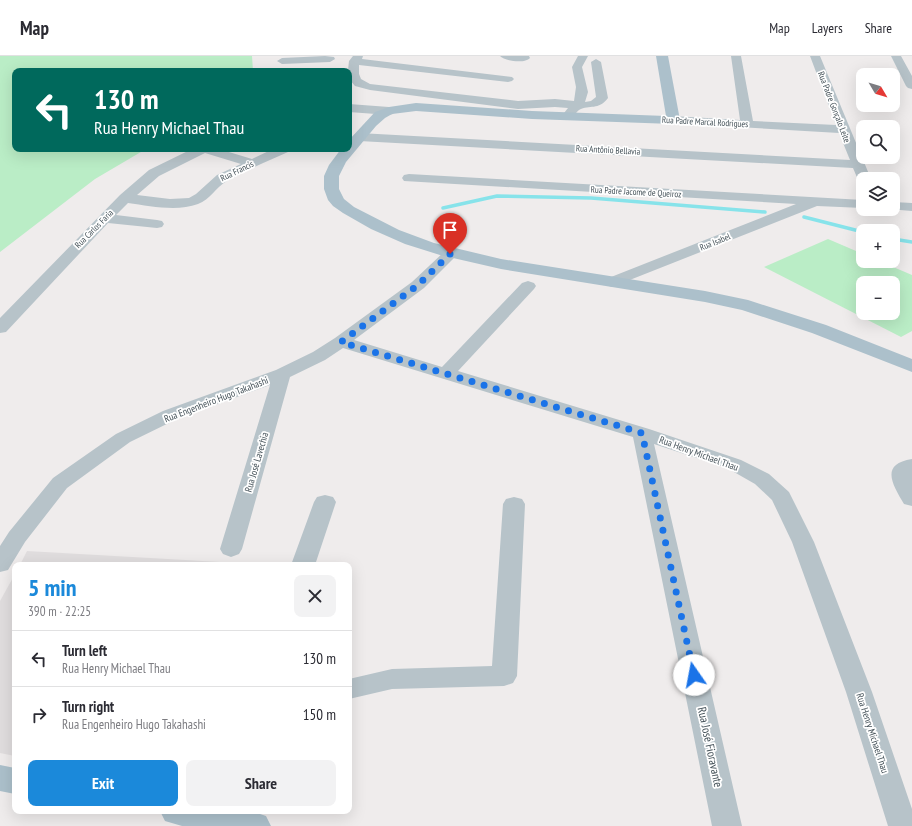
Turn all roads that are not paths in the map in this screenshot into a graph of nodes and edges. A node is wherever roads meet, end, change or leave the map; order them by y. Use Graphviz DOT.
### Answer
graph roads {
  1 [pos="504,56"];
  2 [pos="583,56"];
  3 [pos="662,56"];
  4 [pos="736,56"];
  5 [pos="814,56"];
  6 [pos="896,56"];
  7 [pos="330,58"];
  8 [pos="356,58"];
  9 [pos="525,58"];
  10 [pos="596,62"];
  11 [pos="282,63"];
  12 [pos="328,68"];
  13 [pos="908,72"];
  14 [pos="508,79"];
  15 [pos="912,86"];
  16 [pos="352,108"];
  17 [pos="370,109"];
  18 [pos="574,109"];
  19 [pos="389,111"];
  20 [pos="352,118"];
  21 [pos="673,120"];
  22 [pos="747,124"];
  23 [pos="843,129"];
  24 [pos="352,145"];
  25 [pos="196,152"];
  26 [pos="216,152"];
  27 [pos="276,152"];
  28 [pos="346,152"];
  29 [pos="856,162"];
  30 [pos="251,163"];
  31 [pos="856,164"];
  32 [pos="857,164"];
  33 [pos="861,172"];
  34 [pos="409,178"];
  35 [pos="125,198"];
  36 [pos="818,201"];
  37 [pos="856,204"];
  38 [pos="900,206"];
  39 [pos="912,207"];
  40 [pos="105,218"];
  41 [pos="157,224"];
  42 [pos="450,254"];
  43 [pos="612,282"];
  44 [pos="528,286"];
  45 [pos="0,328"];
  46 [pos="341,342"];
  47 [pos="912,366"];
  48 [pos="282,374"];
  49 [pos="445,374"];
  50 [pos="642,433"];
  51 [pos="912,466"];
  52 [pos="912,499"];
  53 [pos="325,502"];
  54 [pos="514,504"];
  55 [pos="231,549"];
  56 [pos="304,562"];
  57 [pos="0,564"];
  58 [pos="352,688"];
  59 [pos="0,778"];
  60 [pos="12,780"];
  61 [pos="200,814"];
  62 [pos="240,819"];
  63 [pos="727,826"];
  64 [pos="904,826"];
  1 -- 9 [label="street"];
  2 -- 18 [label="street"];
  3 -- 21 [label="main road"];
  4 -- 22 [label="street"];
  5 -- 23 [label="street, Rua Padre Gonçalo Leite"];
  6 -- 13 [label="street"];
  7 -- 11 [label="street"];
  7 -- 12 [label="street"];
  8 -- 14 [label="street"];
  8 -- 18 [label="street"];
  10 -- 18 [label="street"];
  13 -- 15 [label="street"];
  16 -- 17 [label="street"];
  17 -- 19 [label="street"];
  17 -- 20 [label="street"];
  18 -- 19 [label="main road, Rua Padre Marcal Rodrigues"];
  18 -- 21 [label="main road, Rua Padre Marcal Rodrigues"];
  19 -- 24 [label="main road"];
  21 -- 22 [label="street, Rua Padre Marcal Rodrigues"];
  22 -- 23 [label="street, Rua Padre Marcal Rodrigues"];
  23 -- 29 [label="street, Rua Padre Gonçalo Leite"];
  24 -- 31 [label="street, Rua Antônio Bellavia"];
  25 -- 35 [label="street, Rua Carlos Faria"];
  26 -- 30 [label="street"];
  27 -- 30 [label="street, Rua Francis"];
  28 -- 42 [label="main road"];
  30 -- 35 [label="street, Rua Francis"];
  32 -- 33 [label="street, Rua Padre Gonçalo Leite"];
  34 -- 36 [label="street, Rua Padre Jacome de Queiroz"];
  35 -- 40 [label="street, Rua Carlos Faria"];
  36 -- 37 [label="street, Rua Padre Jacome de Queiroz"];
  36 -- 43 [label="street, Rua Isabel"];
  38 -- 39 [label="street"];
  40 -- 41 [label="street"];
  40 -- 45 [label="street, Rua Carlos Faria"];
  42 -- 43 [label="main road"];
  42 -- 46 [label="street, Rua Engenheiro Hugo Takahashi"];
  43 -- 47 [label="main road"];
  44 -- 49 [label="street"];
  46 -- 48 [label="street, Rua Engenheiro Hugo Takahashi"];
  46 -- 49 [label="street, Rua Henry Michael Thau"];
  48 -- 55 [label="street, Rua José Lavechia"];
  48 -- 57 [label="street, Rua Engenheiro Hugo Takahashi"];
  49 -- 50 [label="street, Rua Henry Michael Thau"];
  50 -- 63 [label="street, Rua José Fioravante"];
  50 -- 64 [label="street, Rua Henry Michael Thau"];
  51 -- 52 [label="street"];
  53 -- 56 [label="street"];
  54 -- 58 [label="street"];
  59 -- 60 [label="main road"];
  61 -- 62 [label="main road"];
}
